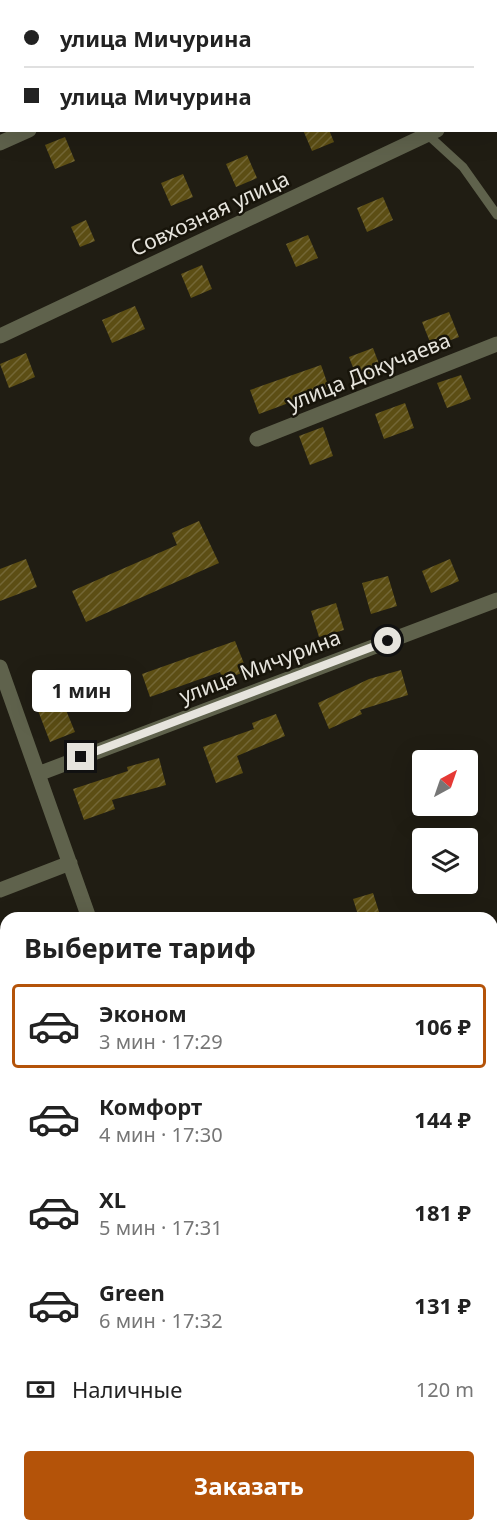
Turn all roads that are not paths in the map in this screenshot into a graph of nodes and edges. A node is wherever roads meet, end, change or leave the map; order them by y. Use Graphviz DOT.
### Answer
graph roads {
  1 [pos="25,132"];
  2 [pos="433,133"];
  3 [pos="0,143"];
  4 [pos="497,215"];
  5 [pos="0,336"];
  6 [pos="497,344"];
  7 [pos="257,439"];
  8 [pos="497,600"];
  9 [pos="0,668"];
  10 [pos="38,774"];
  11 [pos="70,863"];
  12 [pos="0,890"];
  13 [pos="87,912"];
  1 -- 3 [label="street"];
  2 -- 4 [label="lane"];
  2 -- 5 [label="street, Совхозная улица"];
  6 -- 7 [label="street, улица Докучаева"];
  8 -- 10 [label="street, улица Мичурина"];
  9 -- 10 [label="street"];
  10 -- 11 [label="street"];
  11 -- 12 [label="street"];
  11 -- 13 [label="street"];
}
